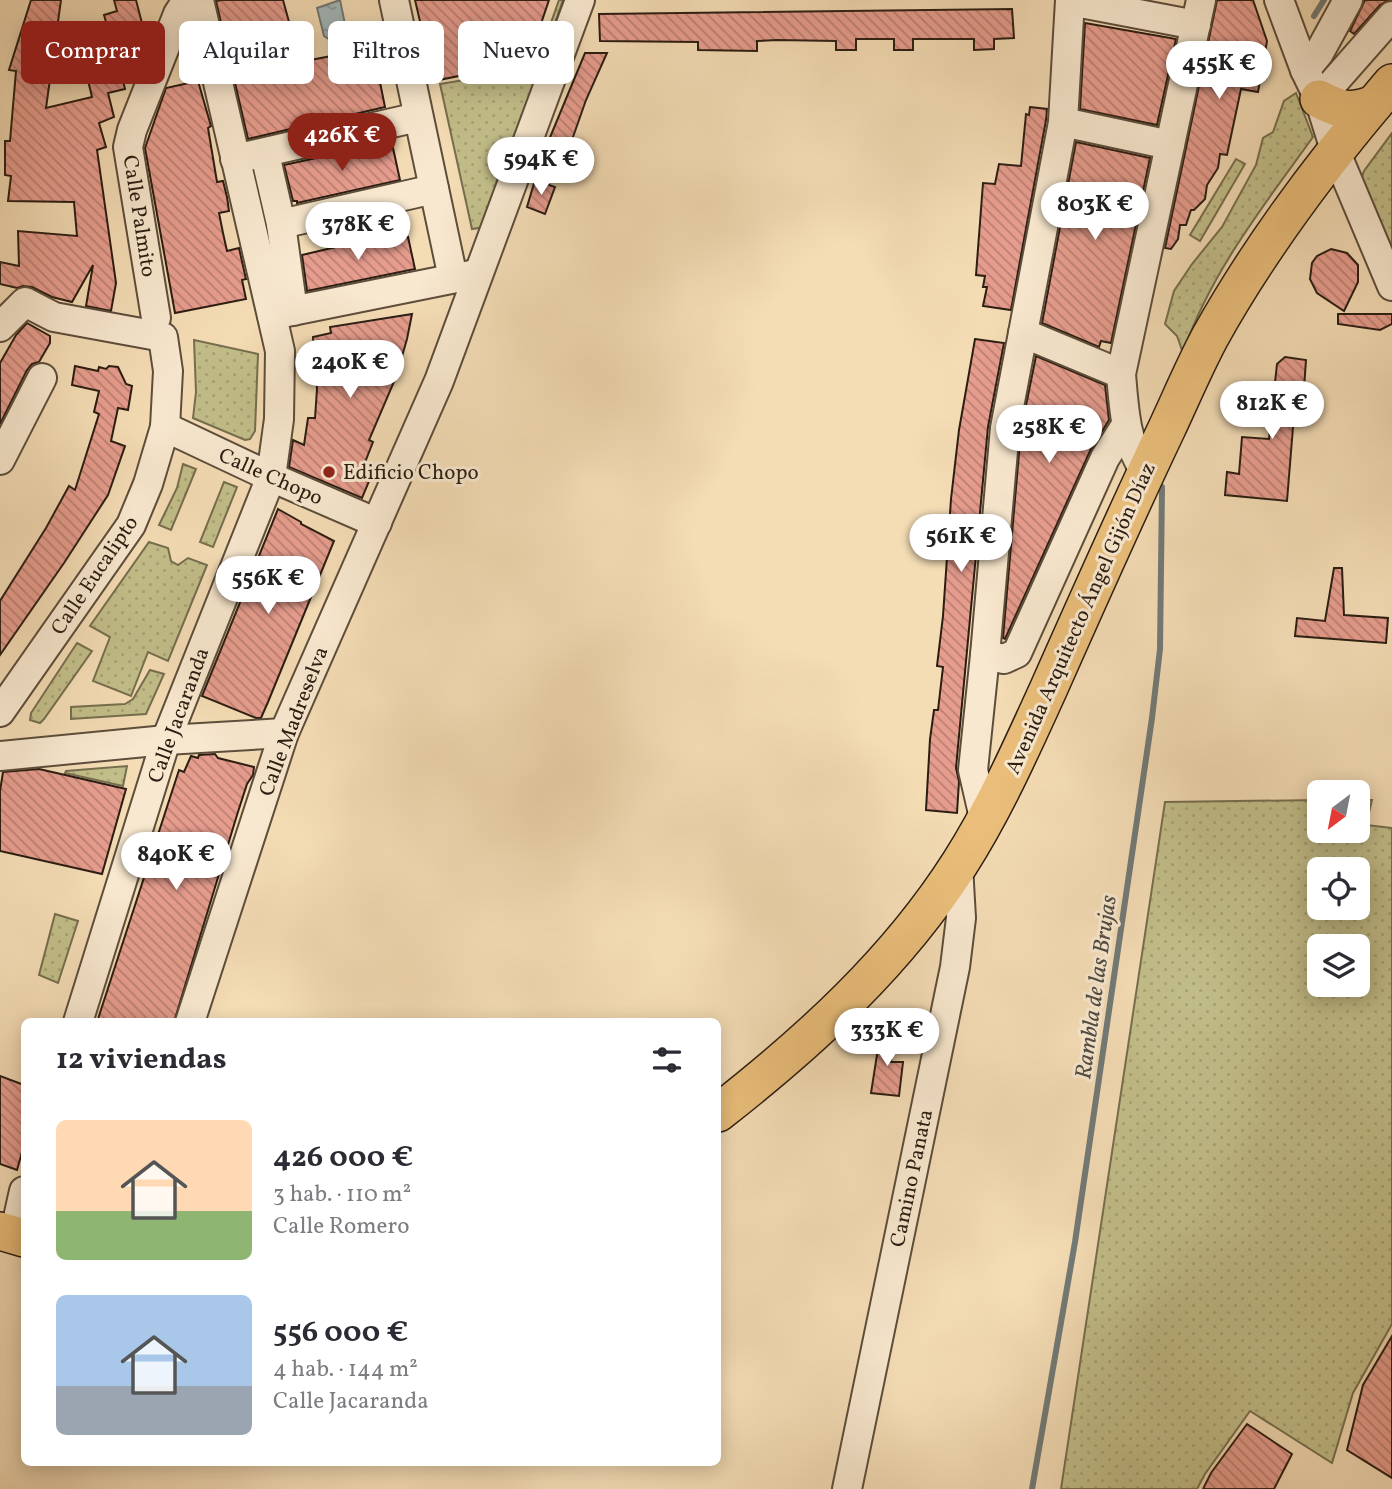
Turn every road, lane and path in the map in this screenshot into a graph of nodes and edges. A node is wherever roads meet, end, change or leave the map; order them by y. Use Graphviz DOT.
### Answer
graph roads {
  1 [pos="187,0"];
  2 [pos="200,0"];
  3 [pos="394,0"];
  4 [pos="580,0"];
  5 [pos="590,0"];
  6 [pos="1348,0"];
  7 [pos="1070,1"];
  8 [pos="1288,6"];
  9 [pos="1198,12"];
  10 [pos="1392,16"];
  11 [pos="1312,85"];
  12 [pos="1383,94"];
  13 [pos="418,117"];
  14 [pos="1063,122"];
  15 [pos="1170,145"];
  16 [pos="1336,153"];
  17 [pos="265,154"];
  18 [pos="235,159"];
  19 [pos="434,189"];
  20 [pos="281,224"];
  21 [pos="481,273"];
  22 [pos="453,278"];
  23 [pos="1392,286"];
  24 [pos="282,313"];
  25 [pos="156,318"];
  26 [pos="0,327"];
  27 [pos="1023,332"];
  28 [pos="1121,374"];
  29 [pos="42,378"];
  30 [pos="1126,425"];
  31 [pos="165,427"];
  32 [pos="0,460"];
  33 [pos="1146,473"];
  34 [pos="271,477"];
  35 [pos="377,523"];
  36 [pos="1017,653"];
  37 [pos="985,655"];
  38 [pos="982,683"];
  39 [pos="0,712"];
  40 [pos="284,733"];
  41 [pos="166,740"];
  42 [pos="975,746"];
  43 [pos="0,756"];
  44 [pos="1014,766"];
  45 [pos="985,822"];
  46 [pos="958,866"];
  47 [pos="79,1018"];
  48 [pos="191,1018"];
  49 [pos="721,1111"];
  50 [pos="847,1489"];
  1 -- 25 [label="street, Calle Palmito"];
  2 -- 18 [label="street, Calle Jacaranda"];
  3 -- 13 [label="street"];
  4 -- 5 [label="street"];
  4 -- 21 [label="street, Calle Madreselva"];
  6 -- 11 [label="street"];
  7 -- 9 [label="street"];
  7 -- 14 [label="street"];
  8 -- 11 [label="street"];
  9 -- 15 [label="street"];
  10 -- 11 [label="street"];
  11 -- 12 [label="main road"];
  11 -- 16 [label="street"];
  12 -- 16 [label="main road, Avenida Arquitecto Ángel Gijón Díaz"];
  13 -- 17 [label="street"];
  13 -- 19 [label="street"];
  14 -- 15 [label="street"];
  14 -- 27 [label="street"];
  15 -- 28 [label="street"];
  16 -- 23 [label="street"];
  16 -- 33 [label="main road, Avenida Arquitecto Ángel Gijón Díaz"];
  17 -- 18 [label="street"];
  17 -- 20 [label="street, Calle Jacaranda"];
  18 -- 24 [label="street, Calle Jacaranda"];
  19 -- 20 [label="street"];
  19 -- 22 [label="street"];
  20 -- 24 [label="street, Calle Jacaranda"];
  21 -- 22 [label="street"];
  21 -- 35 [label="street, Calle Madreselva"];
  22 -- 24 [label="street"];
  24 -- 34 [label="street, Calle Jacaranda"];
  26 -- 31 [label="street, Calle Eucalipto"];
  27 -- 28 [label="street"];
  27 -- 37 [label="street"];
  28 -- 30 [label="street"];
  29 -- 32 [label="street"];
  30 -- 33 [label="street"];
  30 -- 36 [label="street"];
  31 -- 34 [label="street, Calle Chopo"];
  31 -- 39 [label="street, Calle Eucalipto"];
  33 -- 44 [label="main road, Avenida Arquitecto Ángel Gijón Díaz"];
  34 -- 35 [label="street, Calle Chopo"];
  34 -- 41 [label="street, Calle Jacaranda"];
  35 -- 40 [label="street, Calle Madreselva"];
  36 -- 37 [label="street"];
  36 -- 38 [label="street"];
  37 -- 38 [label="street"];
  38 -- 42 [label="street"];
  40 -- 41 [label="street"];
  40 -- 48 [label="street, Calle Madreselva"];
  41 -- 43 [label="street"];
  41 -- 47 [label="street, Calle Jacaranda"];
  42 -- 44 [label="street"];
  42 -- 45 [label="street"];
  44 -- 45 [label="main road, Avenida Arquitecto Ángel Gijón Díaz"];
  45 -- 46 [label="main road, Avenida Arquitecto Ángel Gijón Díaz"];
  46 -- 49 [label="main road, Avenida Arquitecto Ángel Gijón Díaz"];
  46 -- 50 [label="street, Camino Panata"];
}
